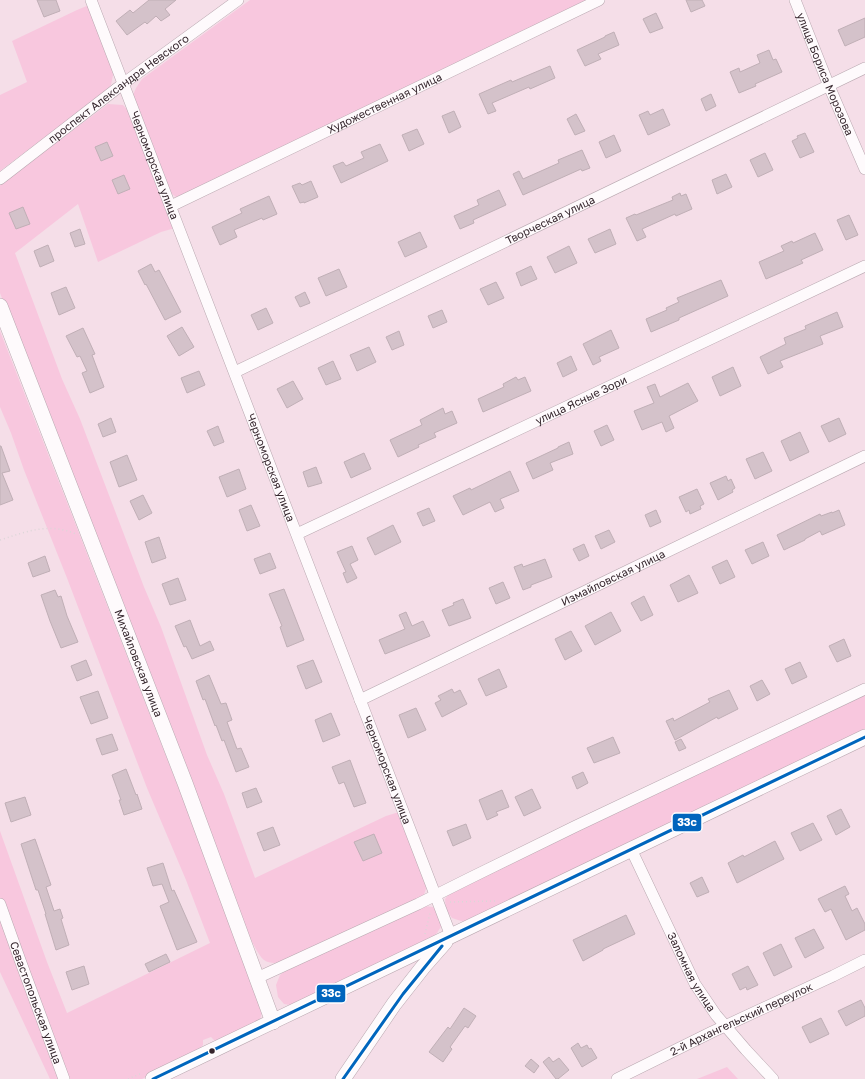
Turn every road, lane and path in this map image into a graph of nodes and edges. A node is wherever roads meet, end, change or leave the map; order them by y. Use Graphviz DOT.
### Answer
graph roads {
  1 [pos="91,0"];
  2 [pos="238,0"];
  3 [pos="599,0"];
  4 [pos="795,0"];
  5 [pos="865,68"];
  6 [pos="124,83"];
  7 [pos="829,86"];
  8 [pos="865,169"];
  9 [pos="0,179"];
  10 [pos="171,206"];
  11 [pos="865,266"];
  12 [pos="0,306"];
  13 [pos="235,372"];
  14 [pos="865,456"];
  15 [pos="297,534"];
  16 [pos="0,540"];
  17 [pos="92,542"];
  18 [pos="865,689"];
  19 [pos="360,700"];
  20 [pos="865,737"];
  21 [pos="631,849"];
  22 [pos="436,896"];
  23 [pos="0,904"];
  24 [pos="451,936"];
  25 [pos="865,960"];
  26 [pos="257,978"];
  27 [pos="273,1022"];
  28 [pos="725,1025"];
  29 [pos="64,1079"];
  30 [pos="154,1079"];
  31 [pos="343,1079"];
  32 [pos="617,1079"];
  33 [pos="774,1079"];
  1 -- 6 [label="street, Черноморская улица"];
  2 -- 6 [label="street, проспект Александра Невского"];
  3 -- 10 [label="street, Художественная улица"];
  4 -- 7 [label="street, улица Бориса Морозова"];
  5 -- 7 [label="street, Творческая улица"];
  6 -- 9 [label="street, проспект Александра Невского"];
  6 -- 10 [label="street, Черноморская улица"];
  7 -- 8 [label="street, улица Бориса Морозова"];
  7 -- 13 [label="street, Творческая улица"];
  10 -- 13 [label="street, Черноморская улица"];
  11 -- 15 [label="street, улица Ясные Зори"];
  12 -- 17 [label="street, Михайловская улица"];
  13 -- 15 [label="street, Черноморская улица"];
  14 -- 19 [label="street, Измайловская улица"];
  15 -- 19 [label="street, Черноморская улица"];
  16 -- 17 [label="path"];
  17 -- 26 [label="street, Михайловская улица"];
  18 -- 22 [label="street"];
  19 -- 22 [label="street, Черноморская улица"];
  20 -- 21 [label="street"];
  21 -- 24 [label="street"];
  21 -- 28 [label="street, Заломная улица"];
  22 -- 24 [label="street, Черноморская улица"];
  22 -- 26 [label="street"];
  23 -- 29 [label="street, Севастопольская улица"];
  24 -- 27 [label="street"];
  24 -- 31 [label="street"];
  25 -- 28 [label="street, 2-й Архангельский переулок"];
  26 -- 27 [label="street, Михайловская улица"];
  27 -- 30 [label="street"];
  28 -- 32 [label="street, 2-й Архангельский переулок"];
  28 -- 33 [label="street, Заломная улица"];
}
